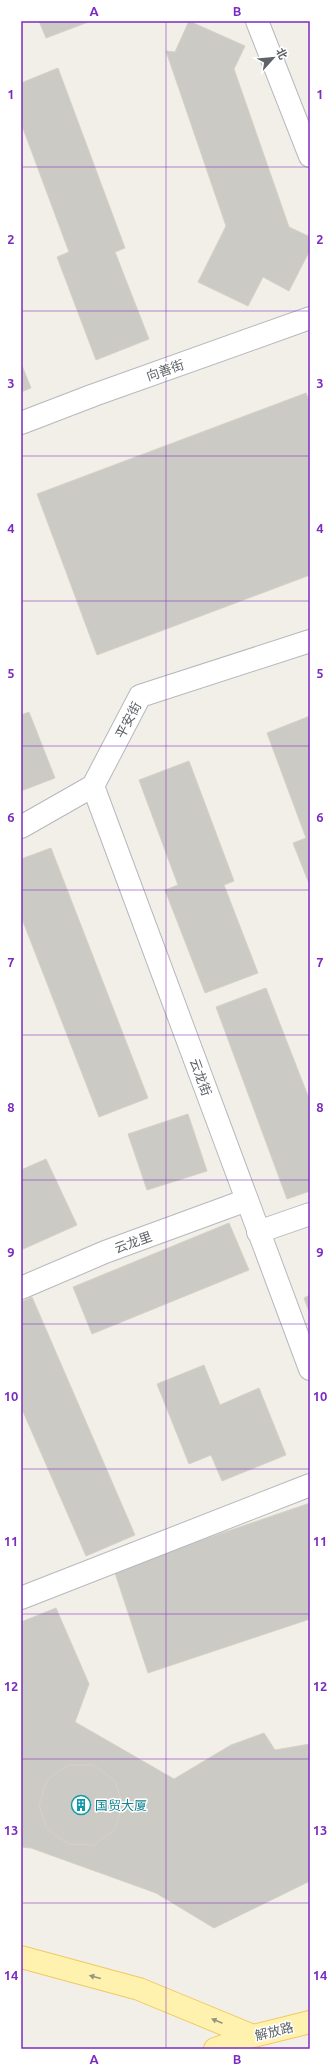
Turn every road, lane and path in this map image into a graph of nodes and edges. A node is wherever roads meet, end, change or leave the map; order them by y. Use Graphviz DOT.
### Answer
graph roads {
  1 [pos="257,21"];
  2 [pos="310,156"];
  3 [pos="310,318"];
  4 [pos="21,423"];
  5 [pos="310,641"];
  6 [pos="93,786"];
  7 [pos="21,827"];
  8 [pos="247,1200"];
  9 [pos="310,1214"];
  10 [pos="258,1232"];
  11 [pos="21,1288"];
  12 [pos="310,1369"];
  13 [pos="310,1484"];
  14 [pos="21,1598"];
  15 [pos="21,1957"];
  16 [pos="310,2022"];
  17 [pos="253,2036"];
  18 [pos="215,2049"];
  1 -- 2 [label="street"];
  3 -- 4 [label="street, 向善街"];
  5 -- 6 [label="street, 平安街"];
  6 -- 7 [label="street"];
  6 -- 8 [label="street, 云龙街"];
  8 -- 10 [label="street, 云龙街"];
  8 -- 11 [label="street, 云龙里"];
  9 -- 10 [label="street"];
  10 -- 12 [label="street, 云龙街"];
  13 -- 14 [label="street"];
  17 -- 15 [label="main road, one-way"];
  16 -- 17 [label="main road, 解放路"];
  17 -- 18 [label="main road, 解放路"];
}
